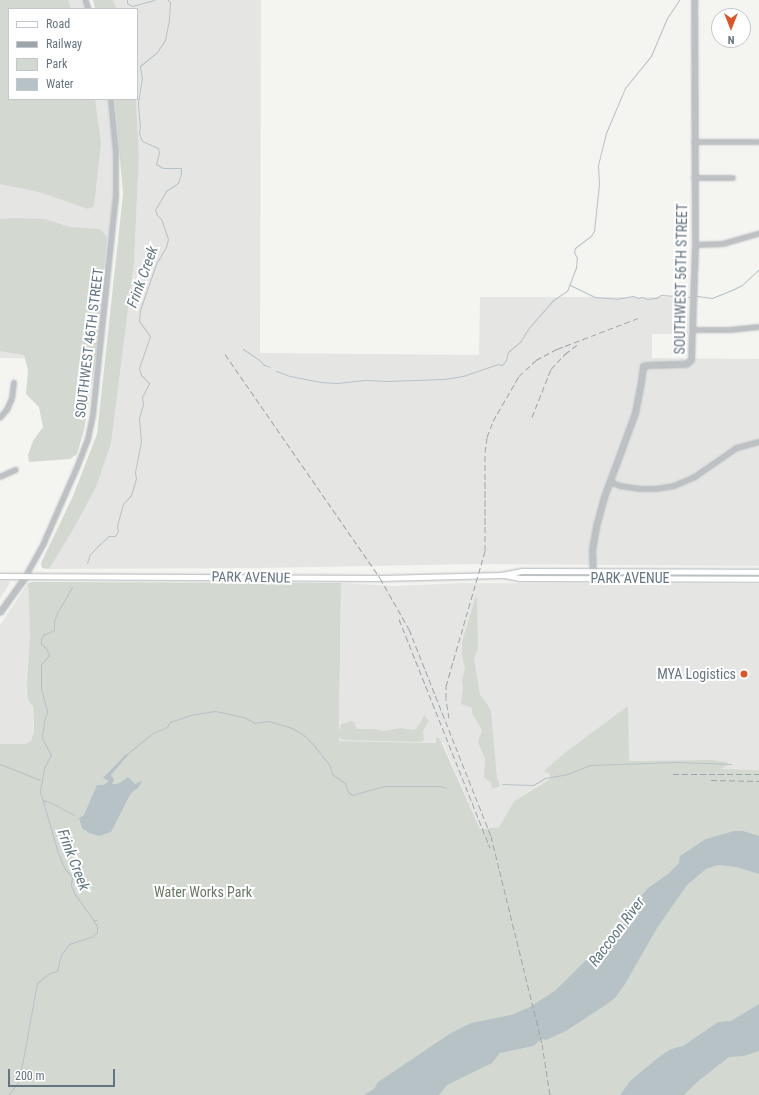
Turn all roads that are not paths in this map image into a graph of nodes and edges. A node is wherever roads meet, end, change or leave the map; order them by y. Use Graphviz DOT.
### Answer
graph roads {
  1 [pos="694,0"];
  2 [pos="111,100"];
  3 [pos="694,142"];
  4 [pos="759,142"];
  5 [pos="694,178"];
  6 [pos="733,178"];
  7 [pos="759,234"];
  8 [pos="695,246"];
  9 [pos="759,327"];
  10 [pos="693,330"];
  11 [pos="14,383"];
  12 [pos="0,418"];
  13 [pos="759,442"];
  14 [pos="16,470"];
  15 [pos="0,477"];
  16 [pos="610,482"];
  17 [pos="592,572"];
  18 [pos="759,572"];
  19 [pos="501,575"];
  20 [pos="0,576"];
  21 [pos="26,576"];
  22 [pos="592,578"];
  23 [pos="759,579"];
  24 [pos="0,612"];
  1 -- 3 [label="street, SOUTHWEST 56TH STREET"];
  2 -- 21 [label="street, SOUTHWEST 46TH STREET"];
  3 -- 4 [label="street"];
  3 -- 5 [label="street, SOUTHWEST 56TH STREET"];
  5 -- 6 [label="street"];
  5 -- 8 [label="street, SOUTHWEST 56TH STREET"];
  7 -- 8 [label="street"];
  8 -- 10 [label="street, SOUTHWEST 56TH STREET"];
  9 -- 10 [label="street"];
  10 -- 16 [label="street, SOUTHWEST 56TH STREET"];
  11 -- 12 [label="street"];
  13 -- 16 [label="street"];
  14 -- 15 [label="street"];
  16 -- 17 [label="street, SOUTHWEST 56TH STREET"];
  17 -- 18 [label="main road, PARK AVENUE"];
  17 -- 19 [label="main road, PARK AVENUE"];
  17 -- 22 [label="street, SOUTHWEST 56TH STREET"];
  19 -- 21 [label="main road, PARK AVENUE"];
  19 -- 22 [label="main road, PARK AVENUE"];
  20 -- 21 [label="main road, PARK AVENUE"];
  21 -- 24 [label="street"];
  22 -- 23 [label="main road, PARK AVENUE"];
}
